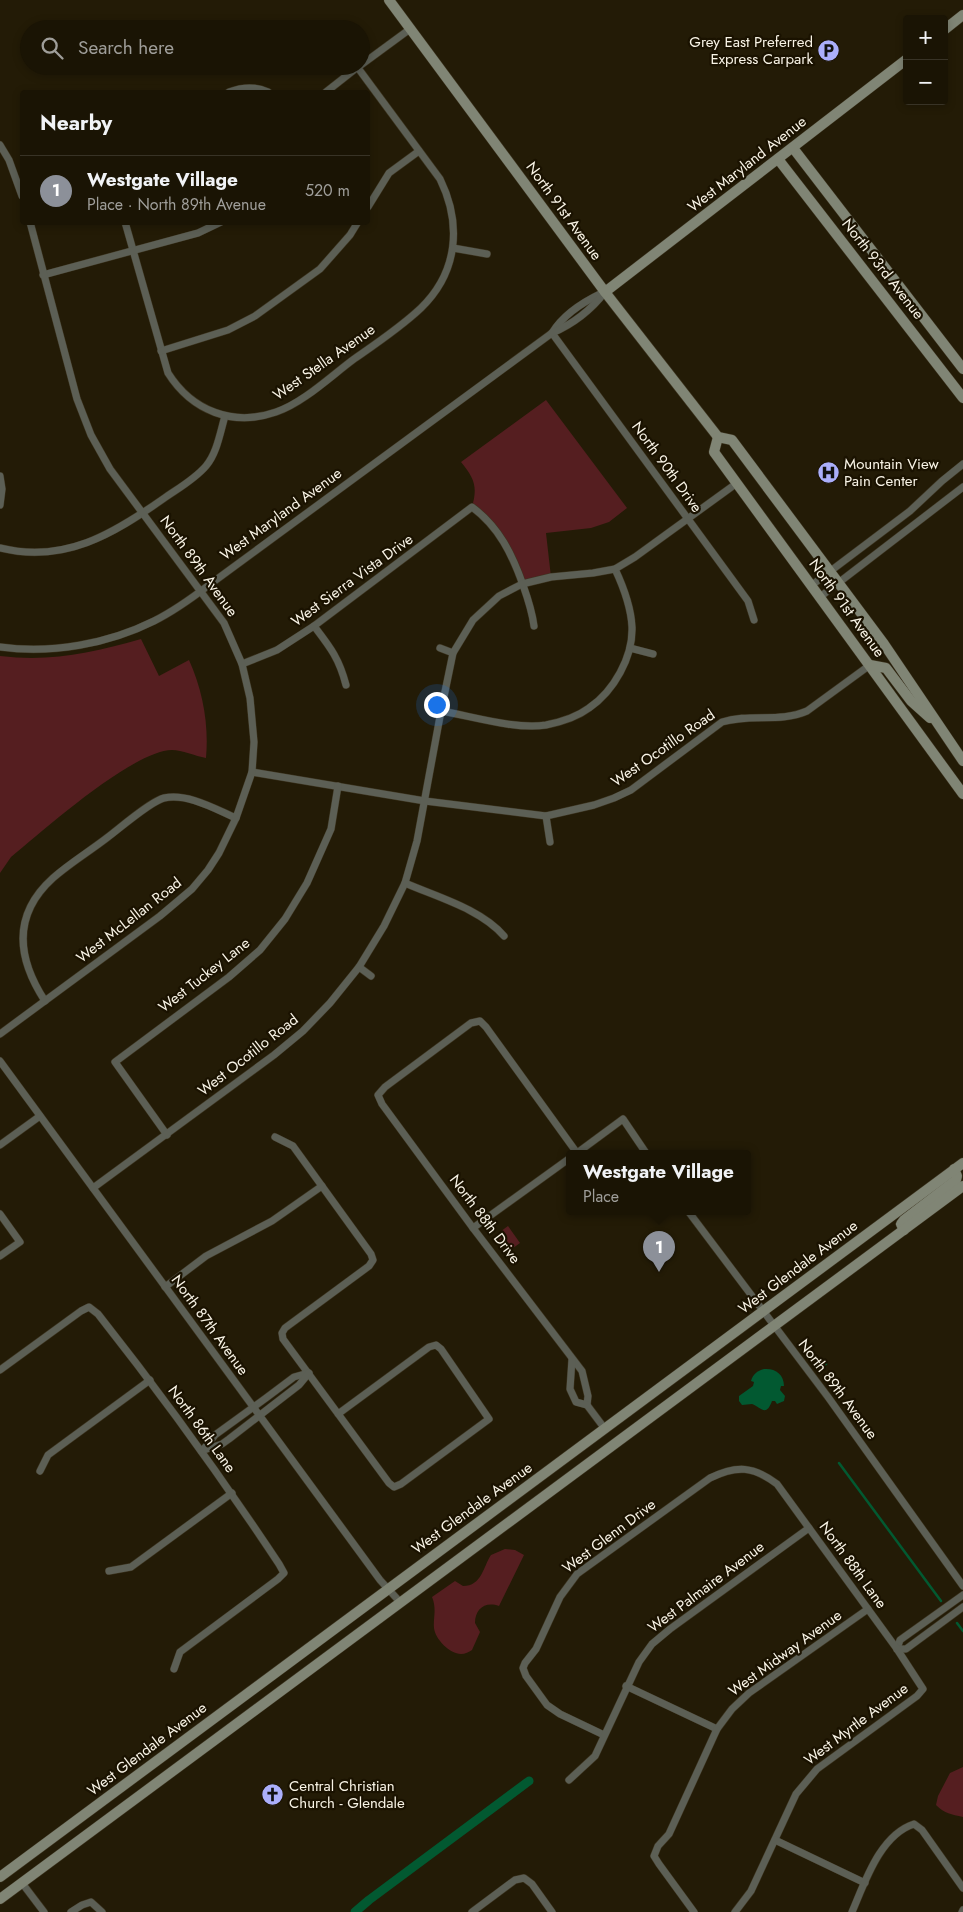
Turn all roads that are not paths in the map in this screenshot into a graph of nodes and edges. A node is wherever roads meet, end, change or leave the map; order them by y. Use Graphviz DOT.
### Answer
graph roads {
  1 [pos="389,0"];
  2 [pos="963,15"];
  3 [pos="948,27"];
  4 [pos="410,29"];
  5 [pos="370,58"];
  6 [pos="906,60"];
  7 [pos="348,75"];
  8 [pos="365,75"];
  9 [pos="235,90"];
  10 [pos="262,90"];
  11 [pos="329,90"];
  12 [pos="0,145"];
  13 [pos="793,148"];
  14 [pos="419,151"];
  15 [pos="778,159"];
  16 [pos="20,190"];
  17 [pos="370,203"];
  18 [pos="31,225"];
  19 [pos="126,225"];
  20 [pos="215,225"];
  21 [pos="356,225"];
  22 [pos="453,248"];
  23 [pos="134,252"];
  24 [pos="487,254"];
  25 [pos="44,275"];
  26 [pos="605,292"];
  27 [pos="552,333"];
  28 [pos="161,351"];
  29 [pos="963,369"];
  30 [pos="963,398"];
  31 [pos="225,416"];
  32 [pos="718,437"];
  33 [pos="963,464"];
  34 [pos="0,476"];
  35 [pos="737,483"];
  36 [pos="963,487"];
  37 [pos="0,505"];
  38 [pos="144,513"];
  39 [pos="688,518"];
  40 [pos="0,548"];
  41 [pos="615,568"];
  42 [pos="830,572"];
  43 [pos="522,584"];
  44 [pos="839,584"];
  45 [pos="812,585"];
  46 [pos="201,591"];
  47 [pos="820,597"];
  48 [pos="754,620"];
  49 [pos="314,626"];
  50 [pos="534,626"];
  51 [pos="0,646"];
  52 [pos="440,648"];
  53 [pos="630,648"];
  54 [pos="453,654"];
  55 [pos="653,654"];
  56 [pos="242,664"];
  57 [pos="870,665"];
  58 [pos="346,685"];
  59 [pos="441,711"];
  60 [pos="939,725"];
  61 [pos="963,761"];
  62 [pos="252,772"];
  63 [pos="338,786"];
  64 [pos="963,794"];
  65 [pos="425,801"];
  66 [pos="546,816"];
  67 [pos="236,818"];
  68 [pos="550,842"];
  69 [pos="405,883"];
  70 [pos="504,936"];
  71 [pos="359,967"];
  72 [pos="371,976"];
  73 [pos="45,1001"];
  74 [pos="0,1034"];
  75 [pos="0,1061"];
  76 [pos="40,1116"];
  77 [pos="167,1135"];
  78 [pos="275,1137"];
  79 [pos="0,1145"];
  80 [pos="575,1150"];
  81 [pos="581,1150"];
  82 [pos="644,1150"];
  83 [pos="566,1161"];
  84 [pos="963,1163"];
  85 [pos="954,1169"];
  86 [pos="322,1186"];
  87 [pos="963,1186"];
  88 [pos="93,1188"];
  89 [pos="0,1214"];
  90 [pos="691,1215"];
  91 [pos="473,1228"];
  92 [pos="904,1230"];
  93 [pos="0,1256"];
  94 [pos="165,1287"];
  95 [pos="764,1311"];
  96 [pos="774,1325"];
  97 [pos="572,1358"];
  98 [pos="0,1370"];
  99 [pos="308,1373"];
  100 [pos="150,1380"];
  101 [pos="584,1387"];
  102 [pos="570,1389"];
  103 [pos="587,1405"];
  104 [pos="253,1407"];
  105 [pos="338,1414"];
  106 [pos="258,1415"];
  107 [pos="223,1429"];
  108 [pos="605,1429"];
  109 [pos="229,1439"];
  110 [pos="615,1443"];
  111 [pos="201,1451"];
  112 [pos="750,1469"];
  113 [pos="40,1471"];
  114 [pos="232,1493"];
  115 [pos="810,1528"];
  116 [pos="109,1571"];
  117 [pos="963,1586"];
  118 [pos="388,1588"];
  119 [pos="963,1595"];
  120 [pos="400,1602"];
  121 [pos="963,1607"];
  122 [pos="868,1609"];
  123 [pos="897,1650"];
  124 [pos="174,1669"];
  125 [pos="626,1686"];
  126 [pos="923,1689"];
  127 [pos="717,1729"];
  128 [pos="604,1735"];
  129 [pos="570,1780"];
  130 [pos="775,1840"];
  131 [pos="11,1869"];
  132 [pos="0,1877"];
  133 [pos="22,1883"];
  134 [pos="865,1883"];
  135 [pos="963,1888"];
  136 [pos="0,1899"];
  137 [pos="44,1912"];
  138 [pos="72,1912"];
  139 [pos="102,1912"];
  140 [pos="472,1912"];
  141 [pos="552,1912"];
  142 [pos="694,1912"];
  143 [pos="735,1912"];
  144 [pos="852,1912"];
  1 -- 4 [label="main road, North 91st Avenue"];
  2 -- 3 [label="main road"];
  4 -- 5 [label="street"];
  4 -- 26 [label="main road, North 91st Avenue"];
  6 -- 13 [label="main road, West Maryland Avenue"];
  7 -- 11 [label="street"];
  8 -- 14 [label="street"];
  9 -- 10 [label="street"];
  12 -- 16 [label="street"];
  13 -- 15 [label="main road, West Maryland Avenue"];
  13 -- 29 [label="main road, North 93rd Avenue"];
  14 -- 17 [label="street"];
  14 -- 22 [label="street"];
  15 -- 26 [label="main road, West Maryland Avenue"];
  15 -- 30 [label="main road, North 93rd Avenue"];
  18 -- 25 [label="street, North 89th Avenue"];
  19 -- 23 [label="street, West Stella Avenue"];
  20 -- 23 [label="street"];
  21 -- 28 [label="street"];
  22 -- 24 [label="street"];
  22 -- 31 [label="street, West Stella Avenue"];
  23 -- 25 [label="street"];
  23 -- 28 [label="street, West Stella Avenue"];
  25 -- 38 [label="street, North 89th Avenue"];
  26 -- 27 [label="street, West Maryland Avenue"];
  26 -- 32 [label="main road, North 91st Avenue"];
  27 -- 39 [label="street, North 90th Drive"];
  27 -- 46 [label="street, West Maryland Avenue"];
  28 -- 31 [label="street, West Stella Avenue"];
  31 -- 38 [label="street"];
  32 -- 35 [label="main road, North 91st Avenue"];
  32 -- 42 [label="main road, North 91st Avenue"];
  33 -- 42 [label="street"];
  34 -- 37 [label="street"];
  35 -- 39 [label="street"];
  35 -- 45 [label="main road, North 91st Avenue"];
  36 -- 44 [label="street"];
  38 -- 40 [label="street"];
  38 -- 46 [label="street, North 89th Avenue"];
  39 -- 41 [label="street"];
  39 -- 48 [label="street, North 90th Drive"];
  41 -- 43 [label="street"];
  41 -- 53 [label="street"];
  42 -- 44 [label="main road, North 91st Avenue"];
  42 -- 45 [label="street"];
  43 -- 49 [label="street, West Sierra Vista Drive"];
  43 -- 50 [label="street"];
  43 -- 54 [label="street"];
  44 -- 47 [label="street"];
  44 -- 60 [label="main road, North 91st Avenue"];
  45 -- 47 [label="main road, North 91st Avenue"];
  46 -- 51 [label="street, West Maryland Avenue"];
  46 -- 56 [label="street, North 89th Avenue"];
  47 -- 57 [label="main road, North 91st Avenue"];
  49 -- 56 [label="street, West Sierra Vista Drive"];
  49 -- 58 [label="street"];
  52 -- 54 [label="street"];
  53 -- 55 [label="street"];
  53 -- 59 [label="street"];
  54 -- 59 [label="street"];
  56 -- 62 [label="street, North 89th Avenue"];
  57 -- 60 [label="main road"];
  57 -- 64 [label="main road, North 91st Avenue"];
  57 -- 66 [label="street, West Ocotillo Road"];
  59 -- 65 [label="street"];
  60 -- 61 [label="main road, North 91st Avenue"];
  62 -- 63 [label="street"];
  62 -- 67 [label="street, West McLellan Road"];
  63 -- 65 [label="street"];
  63 -- 77 [label="street, West Tuckey Lane"];
  65 -- 66 [label="street, West Ocotillo Road"];
  65 -- 69 [label="street, West Ocotillo Road"];
  66 -- 68 [label="street"];
  67 -- 73 [label="street, West McLellan Road"];
  67 -- 73 [label="street"];
  69 -- 70 [label="street"];
  69 -- 71 [label="street, West Ocotillo Road"];
  71 -- 72 [label="street"];
  71 -- 77 [label="street, West Ocotillo Road"];
  73 -- 74 [label="street, West McLellan Road"];
  75 -- 76 [label="street, North 87th Avenue"];
  76 -- 79 [label="street"];
  76 -- 88 [label="street, North 87th Avenue"];
  77 -- 88 [label="street, West Ocotillo Road"];
  78 -- 86 [label="street"];
  80 -- 91 [label="street, North 88th Drive"];
  81 -- 82 [label="street"];
  83 -- 91 [label="street"];
  84 -- 85 [label="main road, West Glendale Avenue"];
  85 -- 92 [label="main road"];
  85 -- 95 [label="main road, West Glendale Avenue"];
  86 -- 94 [label="street"];
  86 -- 99 [label="street"];
  87 -- 92 [label="main road"];
  88 -- 94 [label="street, North 87th Avenue"];
  89 -- 93 [label="street"];
  90 -- 95 [label="street, North 89th Avenue"];
  91 -- 97 [label="street, North 88th Drive"];
  92 -- 96 [label="main road"];
  94 -- 104 [label="street, North 87th Avenue"];
  95 -- 96 [label="street, North 89th Avenue"];
  95 -- 108 [label="main road, West Glendale Avenue"];
  96 -- 110 [label="main road"];
  96 -- 117 [label="street, North 89th Avenue"];
  97 -- 101 [label="street, North 88th Drive"];
  97 -- 102 [label="street"];
  98 -- 100 [label="street, North 86th Lane"];
  99 -- 104 [label="street"];
  99 -- 105 [label="street"];
  99 -- 106 [label="street"];
  100 -- 111 [label="street, North 86th Lane"];
  100 -- 113 [label="street"];
  101 -- 102 [label="street"];
  101 -- 103 [label="street, North 88th Drive"];
  102 -- 103 [label="street, North 88th Drive"];
  103 -- 108 [label="street, North 88th Drive"];
  104 -- 106 [label="street, North 87th Avenue"];
  104 -- 107 [label="street"];
  105 -- 105 [label="street"];
  106 -- 109 [label="street"];
  106 -- 118 [label="street, North 87th Avenue"];
  107 -- 109 [label="street"];
  107 -- 111 [label="street"];
  108 -- 110 [label="main road"];
  108 -- 118 [label="main road, West Glendale Avenue"];
  109 -- 111 [label="street"];
  110 -- 120 [label="main road"];
  111 -- 114 [label="street, North 86th Lane"];
  112 -- 115 [label="street, North 88th Lane"];
  112 -- 128 [label="street, West Glenn Drive"];
  114 -- 116 [label="street"];
  114 -- 124 [label="street, North 86th Lane"];
  115 -- 122 [label="street, North 88th Lane"];
  115 -- 125 [label="street, West Palmaire Avenue"];
  118 -- 120 [label="street, North 87th Avenue"];
  118 -- 131 [label="main road, West Glendale Avenue"];
  119 -- 123 [label="street"];
  120 -- 133 [label="main road"];
  121 -- 123 [label="street"];
  122 -- 123 [label="street, North 88th Lane"];
  122 -- 127 [label="street, West Midway Avenue"];
  123 -- 126 [label="street, North 88th Lane"];
  125 -- 127 [label="street"];
  125 -- 128 [label="street, West Palmaire Avenue"];
  126 -- 130 [label="street, West Myrtle Avenue"];
  127 -- 142 [label="street, West Midway Avenue"];
  128 -- 129 [label="street, West Palmaire Avenue"];
  130 -- 134 [label="street"];
  130 -- 143 [label="street, West Myrtle Avenue"];
  131 -- 132 [label="main road, West Glendale Avenue"];
  131 -- 133 [label="main road"];
  133 -- 136 [label="main road"];
  133 -- 137 [label="street"];
  134 -- 135 [label="street"];
  134 -- 144 [label="street"];
  138 -- 139 [label="street"];
  140 -- 141 [label="street"];
}
